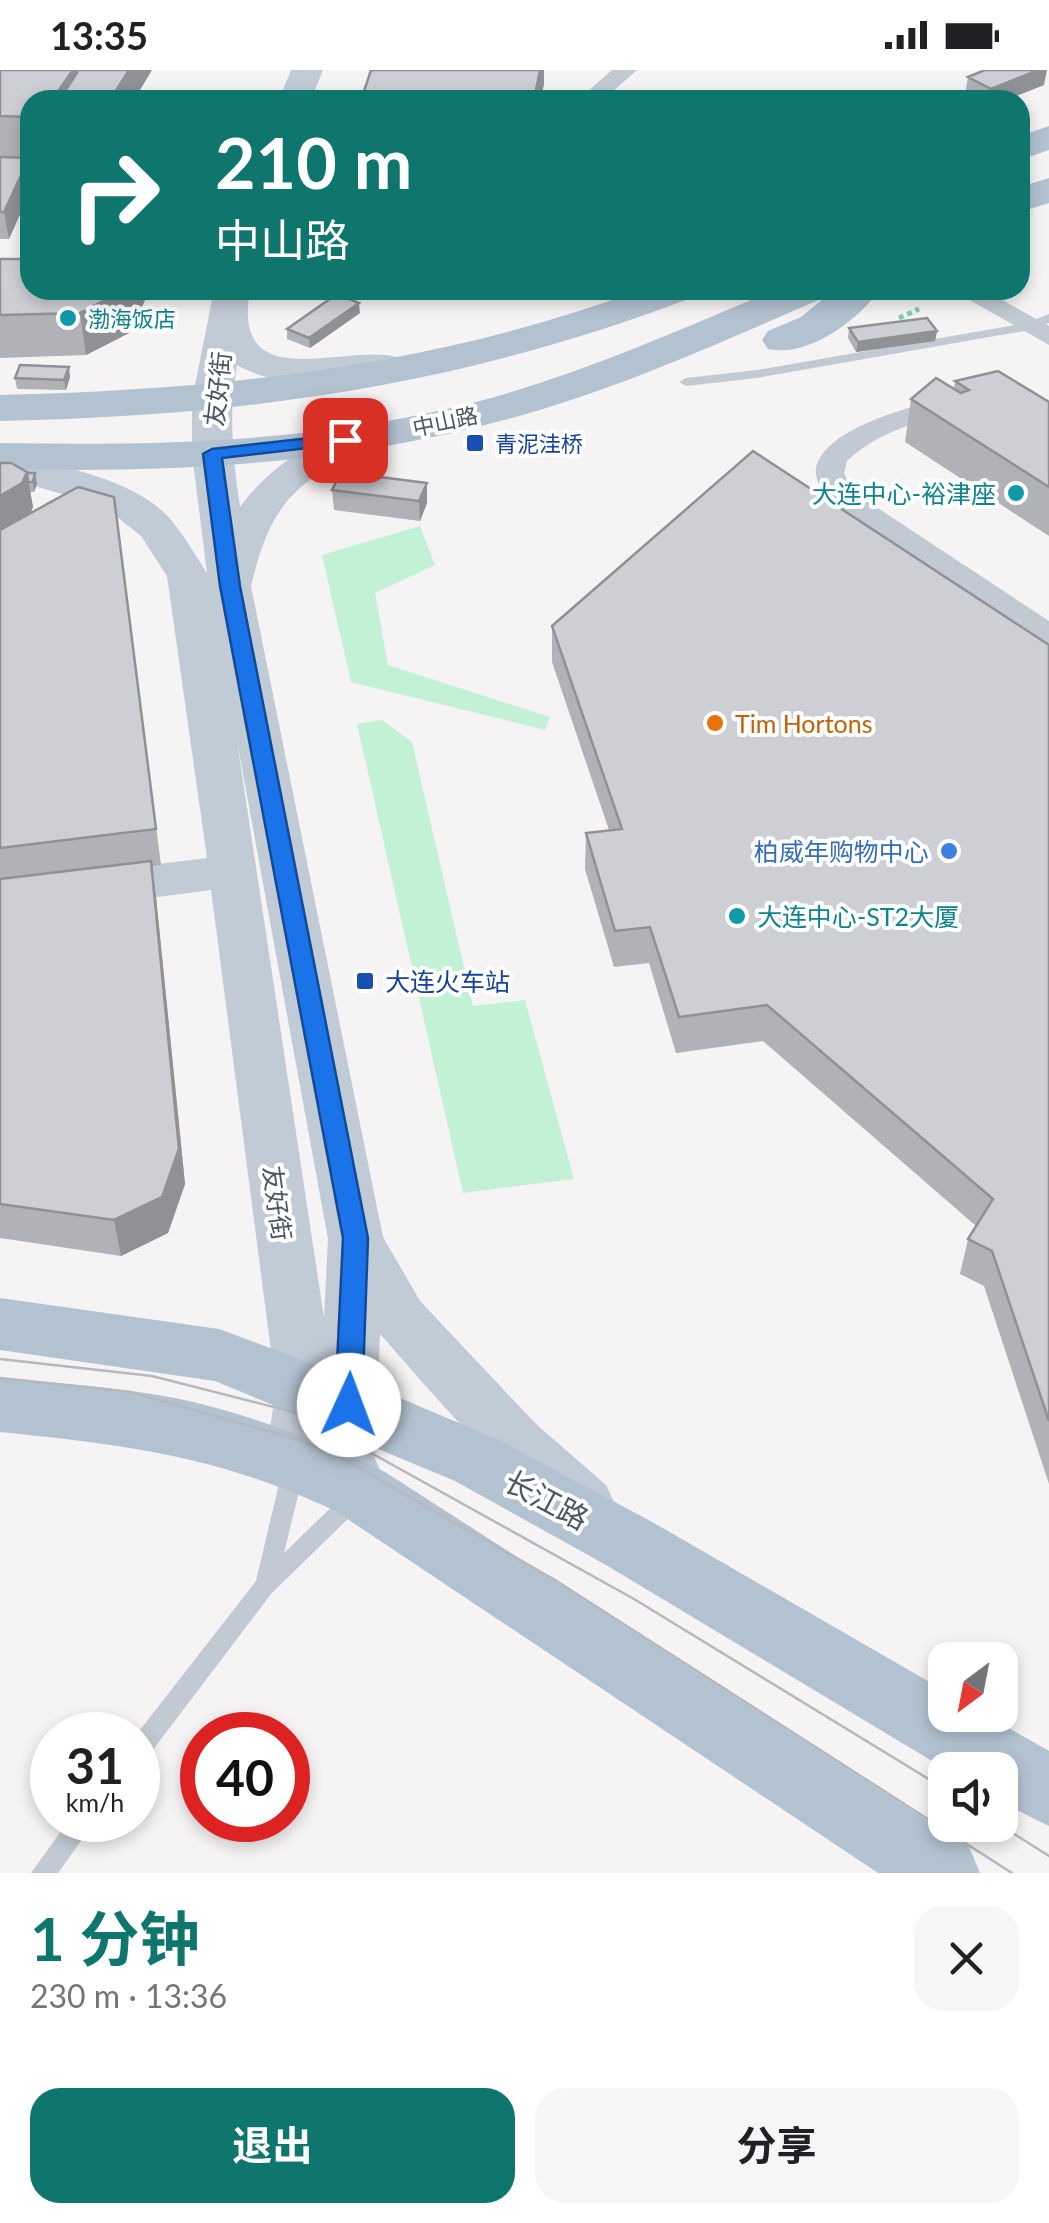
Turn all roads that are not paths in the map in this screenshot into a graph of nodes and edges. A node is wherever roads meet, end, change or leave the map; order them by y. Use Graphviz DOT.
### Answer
graph roads {
  1 [pos="626,70"];
  2 [pos="601,90"];
  3 [pos="230,300"];
  4 [pos="651,300"];
  5 [pos="785,300"];
  6 [pos="847,300"];
  7 [pos="986,300"];
  8 [pos="1043,327"];
  9 [pos="474,357"];
  10 [pos="686,382"];
  11 [pos="211,400"];
  12 [pos="977,402"];
  13 [pos="0,408"];
  14 [pos="489,411"];
  15 [pos="374,436"];
  16 [pos="212,454"];
  17 [pos="0,456"];
  18 [pos="0,464"];
  19 [pos="96,491"];
  20 [pos="48,522"];
  21 [pos="230,586"];
  22 [pos="1049,635"];
  23 [pos="232,872"];
  24 [pos="0,901"];
  25 [pos="356,1238"];
  26 [pos="0,1324"];
  27 [pos="327,1397"];
  28 [pos="0,1405"];
  29 [pos="296,1461"];
  30 [pos="361,1492"];
  31 [pos="630,1544"];
  32 [pos="264,1587"];
  33 [pos="160,1723"];
  34 [pos="1049,1791"];
  35 [pos="67,1842"];
  36 [pos="44,1873"];
  37 [pos="943,1873"];
  1 -- 2 [label="street"];
  3 -- 9 [label="street"];
  3 -- 11 [label="street, 友好街"];
  4 -- 9 [label="main road"];
  5 -- 14 [label="main road, 中山路"];
  6 -- 10 [label="main road"];
  7 -- 8 [label="street"];
  8 -- 10 [label="lane"];
  9 -- 11 [label="main road"];
  10 -- 14 [label="main road"];
  11 -- 13 [label="main road"];
  11 -- 16 [label="street, 友好街"];
  12 -- 22 [label="street"];
  14 -- 15 [label="main road, 中山路"];
  15 -- 16 [label="main road, 中山路"];
  15 -- 21 [label="street"];
  16 -- 17 [label="main road, 中山路"];
  16 -- 21 [label="street, 友好街"];
  18 -- 19 [label="street, 友好街"];
  19 -- 20 [label="street"];
  19 -- 23 [label="street, 友好街"];
  21 -- 25 [label="street, 友好街"];
  23 -- 24 [label="street"];
  23 -- 27 [label="street, 友好街"];
  25 -- 27 [label="street, 友好街"];
  25 -- 31 [label="street"];
  26 -- 27 [label="main road, 长江路"];
  27 -- 29 [label="street, 友好街"];
  27 -- 30 [label="street, 友好街"];
  27 -- 31 [label="main road, 长江路"];
  28 -- 29 [label="main road"];
  29 -- 30 [label="main road"];
  29 -- 32 [label="lane"];
  30 -- 32 [label="lane"];
  30 -- 37 [label="main road"];
  31 -- 34 [label="main road, 长江路"];
  32 -- 33 [label="lane"];
  35 -- 36 [label="lane"];
}
